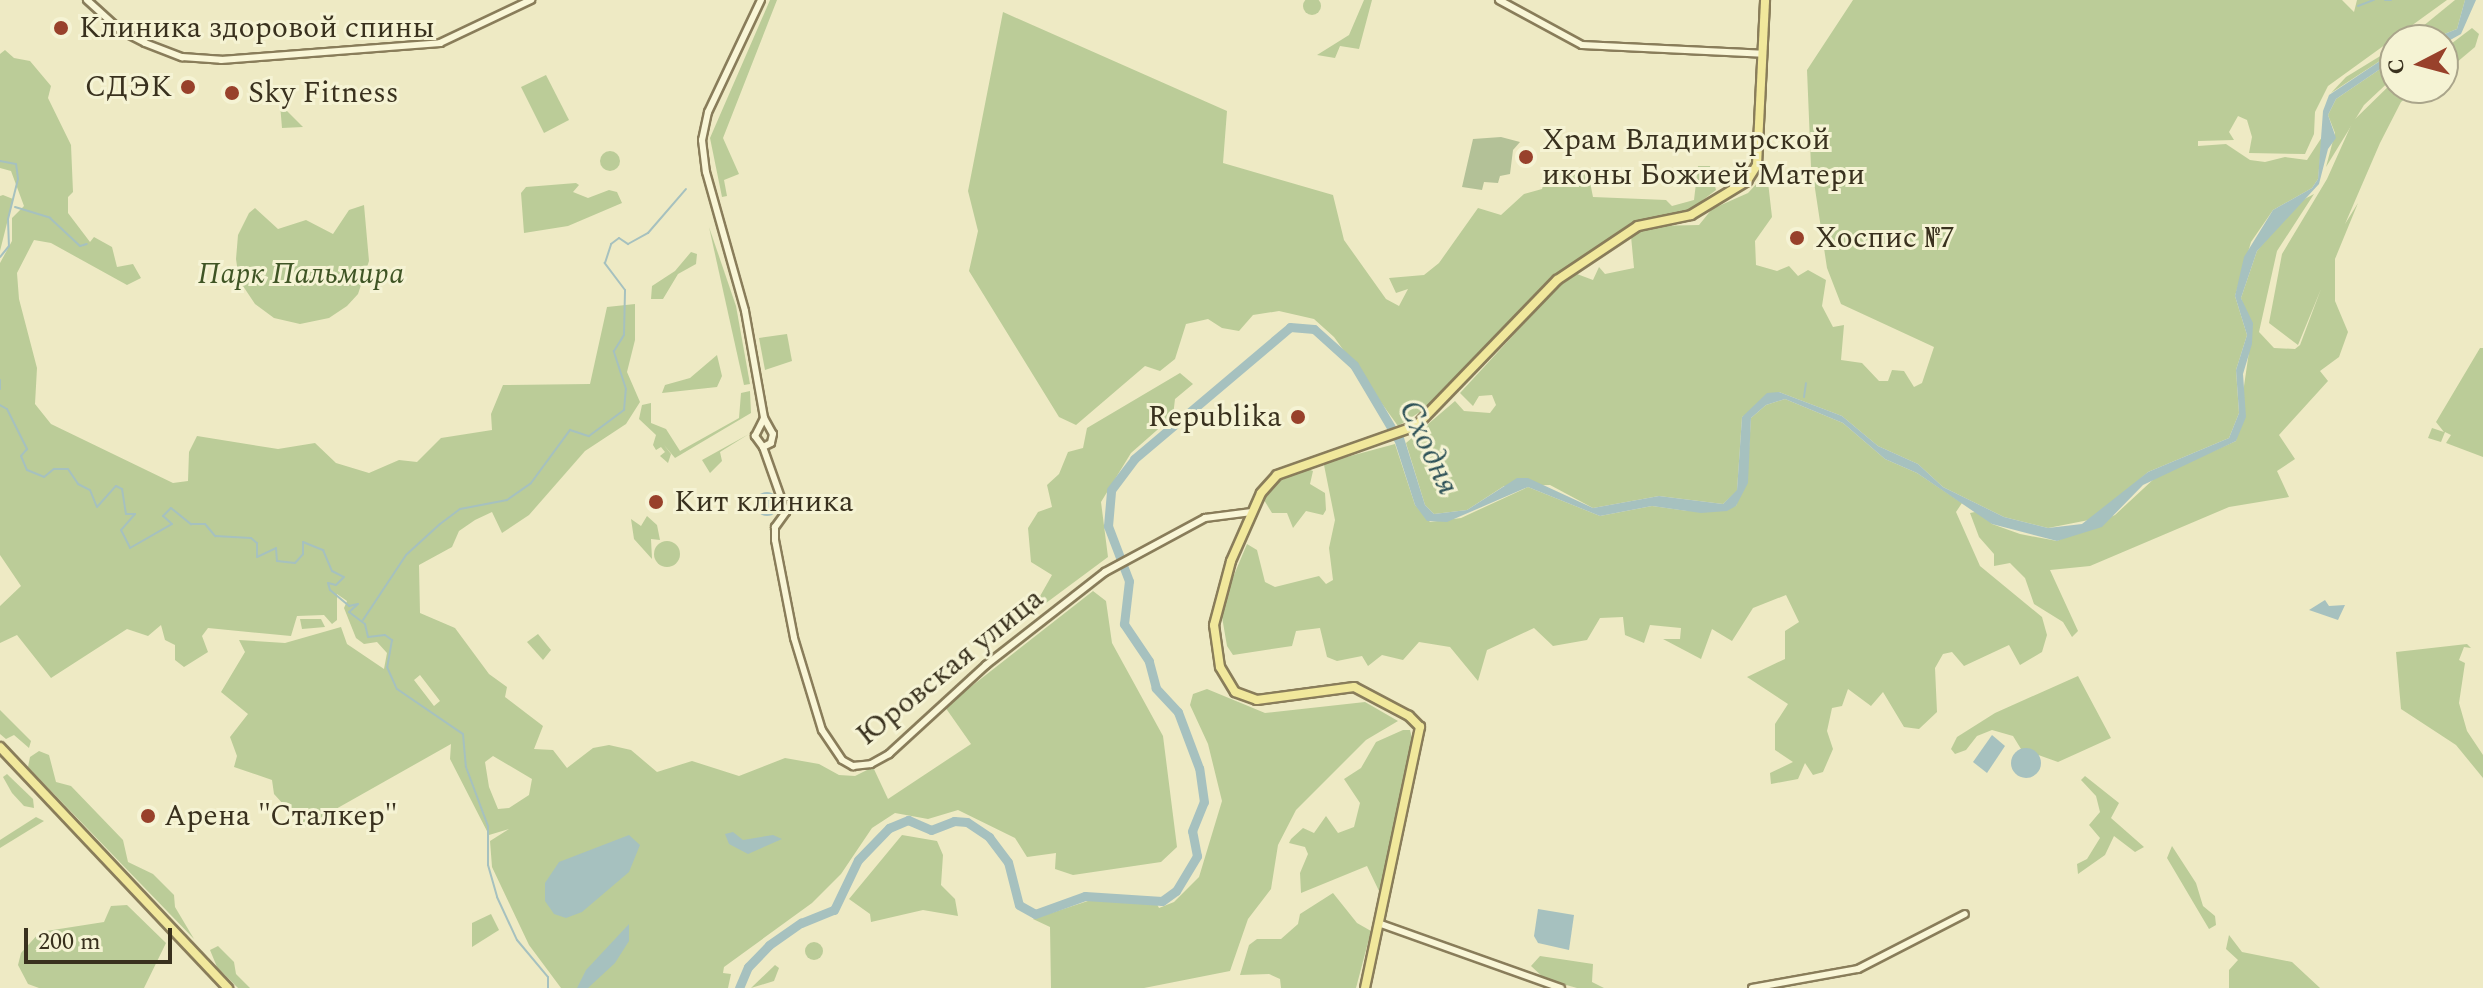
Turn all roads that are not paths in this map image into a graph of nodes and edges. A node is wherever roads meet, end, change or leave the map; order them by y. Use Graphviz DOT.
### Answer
graph roads {
  1 [pos="87,0"];
  2 [pos="531,0"];
  3 [pos="761,0"];
  4 [pos="1499,0"];
  5 [pos="1765,0"];
  6 [pos="1763,54"];
  7 [pos="764,418"];
  8 [pos="758,430"];
  9 [pos="772,432"];
  10 [pos="763,447"];
  11 [pos="1252,512"];
  12 [pos="0,747"];
  13 [pos="1965,914"];
  14 [pos="1381,924"];
  15 [pos="228,988"];
  16 [pos="1365,988"];
  17 [pos="1561,988"];
  18 [pos="1752,988"];
  1 -- 2 [label="street"];
  3 -- 7 [label="street"];
  4 -- 6 [label="street"];
  5 -- 6 [label="main road"];
  6 -- 11 [label="main road"];
  7 -- 8 [label="street"];
  7 -- 9 [label="street"];
  8 -- 9 [label="street"];
  8 -- 10 [label="street"];
  9 -- 10 [label="street"];
  10 -- 11 [label="street, Юровская улица"];
  11 -- 14 [label="main road"];
  12 -- 15 [label="main road"];
  13 -- 18 [label="street"];
  14 -- 16 [label="main road"];
  14 -- 17 [label="street"];
}
